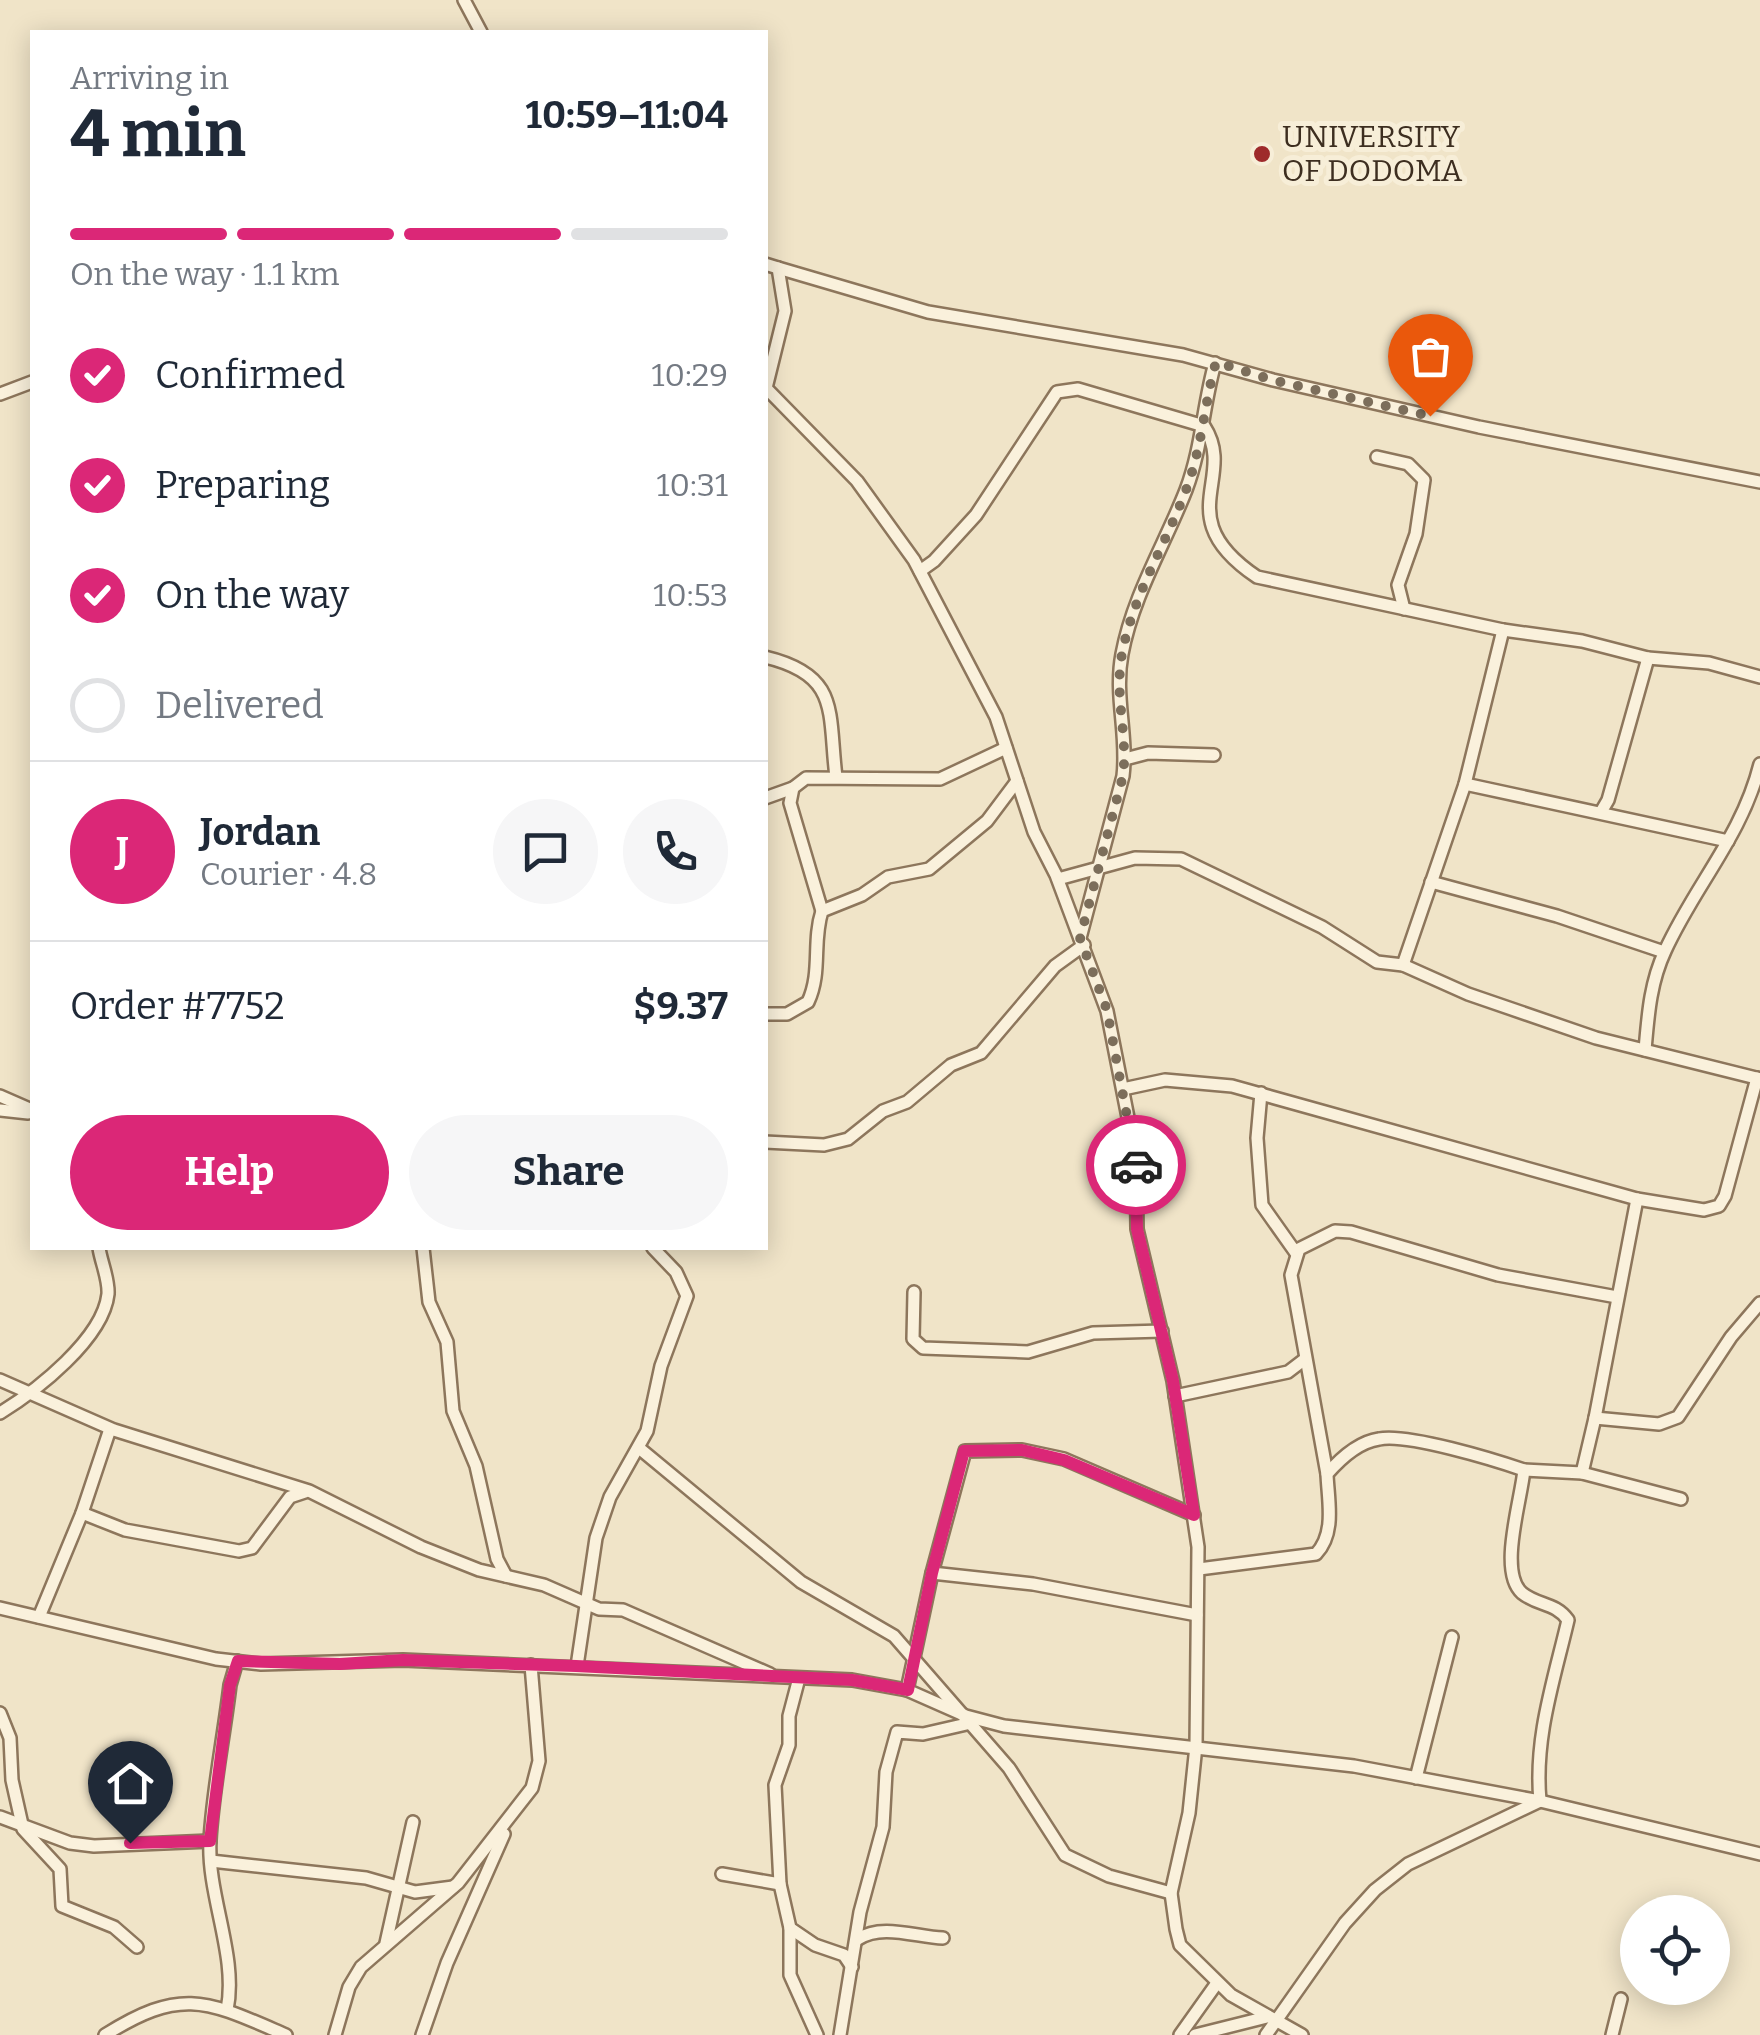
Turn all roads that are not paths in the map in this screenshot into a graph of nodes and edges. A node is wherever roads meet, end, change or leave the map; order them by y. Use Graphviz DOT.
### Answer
graph roads {
  1 [pos="464,0"];
  2 [pos="480,30"];
  3 [pos="768,265"];
  4 [pos="778,268"];
  5 [pos="1216,362"];
  6 [pos="768,380"];
  7 [pos="30,383"];
  8 [pos="768,390"];
  9 [pos="0,394"];
  10 [pos="1204,426"];
  11 [pos="1377,457"];
  12 [pos="1760,482"];
  13 [pos="920,571"];
  14 [pos="1404,609"];
  15 [pos="1503,630"];
  16 [pos="768,658"];
  17 [pos="1648,658"];
  18 [pos="1760,676"];
  19 [pos="1006,748"];
  20 [pos="1214,755"];
  21 [pos="1125,759"];
  22 [pos="1760,764"];
  23 [pos="836,777"];
  24 [pos="1017,781"];
  25 [pos="1465,784"];
  26 [pos="793,788"];
  27 [pos="768,797"];
  28 [pos="1601,812"];
  29 [pos="1728,841"];
  30 [pos="1100,866"];
  31 [pos="1058,879"];
  32 [pos="1432,882"];
  33 [pos="822,911"];
  34 [pos="1082,942"];
  35 [pos="1664,952"];
  36 [pos="1403,965"];
  37 [pos="768,1014"];
  38 [pos="1645,1050"];
  39 [pos="1758,1078"];
  40 [pos="1123,1089"];
  41 [pos="1261,1093"];
  42 [pos="0,1096"];
  43 [pos="0,1110"];
  44 [pos="30,1111"];
  45 [pos="30,1112"];
  46 [pos="768,1142"];
  47 [pos="1637,1199"];
  48 [pos="100,1250"];
  49 [pos="423,1250"];
  50 [pos="655,1250"];
  51 [pos="1296,1254"];
  52 [pos="914,1292"];
  53 [pos="1617,1297"];
  54 [pos="1760,1303"];
  55 [pos="1162,1331"];
  56 [pos="1305,1358"];
  57 [pos="0,1380"];
  58 [pos="30,1393"];
  59 [pos="1176,1396"];
  60 [pos="0,1413"];
  61 [pos="1595,1418"];
  62 [pos="110,1429"];
  63 [pos="639,1448"];
  64 [pos="1524,1470"];
  65 [pos="1328,1474"];
  66 [pos="1582,1474"];
  67 [pos="310,1491"];
  68 [pos="1681,1499"];
  69 [pos="82,1513"];
  70 [pos="1194,1515"];
  71 [pos="1199,1569"];
  72 [pos="932,1573"];
  73 [pos="506,1576"];
  74 [pos="586,1603"];
  75 [pos="0,1608"];
  76 [pos="38,1616"];
  77 [pos="1197,1616"];
  78 [pos="1452,1637"];
  79 [pos="914,1658"];
  80 [pos="238,1661"];
  81 [pos="531,1665"];
  82 [pos="576,1666"];
  83 [pos="773,1676"];
  84 [pos="799,1678"];
  85 [pos="908,1690"];
  86 [pos="0,1713"];
  87 [pos="969,1719"];
  88 [pos="1196,1746"];
  89 [pos="1416,1778"];
  90 [pos="1540,1800"];
  91 [pos="512,1816"];
  92 [pos="0,1817"];
  93 [pos="412,1822"];
  94 [pos="21,1823"];
  95 [pos="210,1841"];
  96 [pos="1760,1854"];
  97 [pos="211,1862"];
  98 [pos="722,1874"];
  99 [pos="780,1884"];
  100 [pos="396,1887"];
  101 [pos="454,1887"];
  102 [pos="1172,1893"];
  103 [pos="790,1928"];
  104 [pos="858,1938"];
  105 [pos="943,1938"];
  106 [pos="386,1942"];
  107 [pos="138,1947"];
  108 [pos="852,1967"];
  109 [pos="1218,1983"];
  110 [pos="1620,2003"];
  111 [pos="227,2010"];
  112 [pos="1271,2020"];
  113 [pos="105,2035"];
  114 [pos="286,2035"];
  115 [pos="335,2035"];
  116 [pos="422,2035"];
  117 [pos="817,2035"];
  118 [pos="840,2035"];
  119 [pos="1180,2035"];
  120 [pos="1195,2035"];
  121 [pos="1266,2035"];
  122 [pos="1302,2035"];
  123 [pos="1612,2035"];
  1 -- 2 [label="street"];
  3 -- 4 [label="street"];
  4 -- 5 [label="street"];
  4 -- 6 [label="street"];
  5 -- 10 [label="street"];
  5 -- 12 [label="street"];
  7 -- 9 [label="street"];
  8 -- 13 [label="street"];
  10 -- 13 [label="street"];
  10 -- 14 [label="street"];
  10 -- 21 [label="street"];
  11 -- 14 [label="street"];
  13 -- 19 [label="street"];
  14 -- 15 [label="street"];
  15 -- 17 [label="street"];
  15 -- 25 [label="street"];
  16 -- 23 [label="street"];
  17 -- 18 [label="street"];
  17 -- 28 [label="street"];
  19 -- 23 [label="street"];
  19 -- 24 [label="street"];
  20 -- 21 [label="street"];
  21 -- 30 [label="street"];
  22 -- 29 [label="street"];
  23 -- 26 [label="street"];
  24 -- 31 [label="street"];
  24 -- 33 [label="street"];
  25 -- 28 [label="street"];
  25 -- 32 [label="street"];
  26 -- 27 [label="street"];
  26 -- 33 [label="street"];
  28 -- 29 [label="street"];
  29 -- 35 [label="street"];
  30 -- 31 [label="street"];
  30 -- 34 [label="street"];
  30 -- 36 [label="street"];
  31 -- 34 [label="street"];
  32 -- 35 [label="street"];
  32 -- 36 [label="street"];
  33 -- 37 [label="street"];
  34 -- 40 [label="street"];
  34 -- 46 [label="street"];
  35 -- 38 [label="street"];
  36 -- 38 [label="street"];
  38 -- 39 [label="street"];
  39 -- 47 [label="street"];
  40 -- 41 [label="street"];
  40 -- 55 [label="street"];
  41 -- 47 [label="street"];
  41 -- 51 [label="street"];
  42 -- 44 [label="street"];
  43 -- 45 [label="street"];
  47 -- 53 [label="street"];
  48 -- 58 [label="street"];
  49 -- 73 [label="street"];
  50 -- 63 [label="street"];
  51 -- 53 [label="street"];
  51 -- 56 [label="street"];
  52 -- 55 [label="street"];
  53 -- 61 [label="street"];
  54 -- 61 [label="street"];
  55 -- 59 [label="street"];
  56 -- 59 [label="street"];
  56 -- 65 [label="street"];
  57 -- 58 [label="street"];
  58 -- 60 [label="street"];
  58 -- 62 [label="street"];
  59 -- 70 [label="street"];
  61 -- 66 [label="street"];
  62 -- 67 [label="street"];
  62 -- 69 [label="street"];
  63 -- 74 [label="street"];
  63 -- 79 [label="street"];
  64 -- 65 [label="street"];
  64 -- 66 [label="street"];
  64 -- 90 [label="street"];
  65 -- 71 [label="street"];
  66 -- 68 [label="street"];
  67 -- 69 [label="street"];
  67 -- 73 [label="street"];
  69 -- 76 [label="street"];
  70 -- 71 [label="street"];
  70 -- 72 [label="street"];
  71 -- 77 [label="street"];
  72 -- 77 [label="street"];
  72 -- 79 [label="street"];
  73 -- 74 [label="street"];
  74 -- 82 [label="street"];
  74 -- 83 [label="street"];
  75 -- 76 [label="street"];
  76 -- 80 [label="street"];
  77 -- 88 [label="street"];
  78 -- 89 [label="street"];
  79 -- 85 [label="street"];
  79 -- 87 [label="street"];
  80 -- 81 [label="street"];
  80 -- 95 [label="street"];
  81 -- 82 [label="street"];
  81 -- 91 [label="street"];
  82 -- 83 [label="street"];
  83 -- 84 [label="street"];
  84 -- 85 [label="street"];
  84 -- 99 [label="street"];
  85 -- 87 [label="street"];
  86 -- 94 [label="street"];
  87 -- 88 [label="street"];
  87 -- 102 [label="street"];
  87 -- 104 [label="street"];
  88 -- 89 [label="street"];
  88 -- 102 [label="street"];
  89 -- 90 [label="street"];
  90 -- 96 [label="street"];
  90 -- 112 [label="street"];
  91 -- 101 [label="street"];
  91 -- 116 [label="street"];
  92 -- 94 [label="street"];
  93 -- 100 [label="street"];
  94 -- 95 [label="street"];
  94 -- 107 [label="street"];
  95 -- 97 [label="street"];
  97 -- 100 [label="street"];
  97 -- 111 [label="street"];
  98 -- 99 [label="street"];
  99 -- 103 [label="street"];
  100 -- 101 [label="street"];
  100 -- 106 [label="street"];
  101 -- 106 [label="street"];
  102 -- 109 [label="street"];
  103 -- 108 [label="street"];
  103 -- 117 [label="street"];
  104 -- 105 [label="street"];
  104 -- 108 [label="street"];
  106 -- 115 [label="street"];
  108 -- 118 [label="street"];
  109 -- 112 [label="street"];
  109 -- 119 [label="street"];
  110 -- 123 [label="street"];
  111 -- 113 [label="street"];
  111 -- 114 [label="street"];
  112 -- 120 [label="street"];
  112 -- 121 [label="street"];
  112 -- 122 [label="street"];
}
